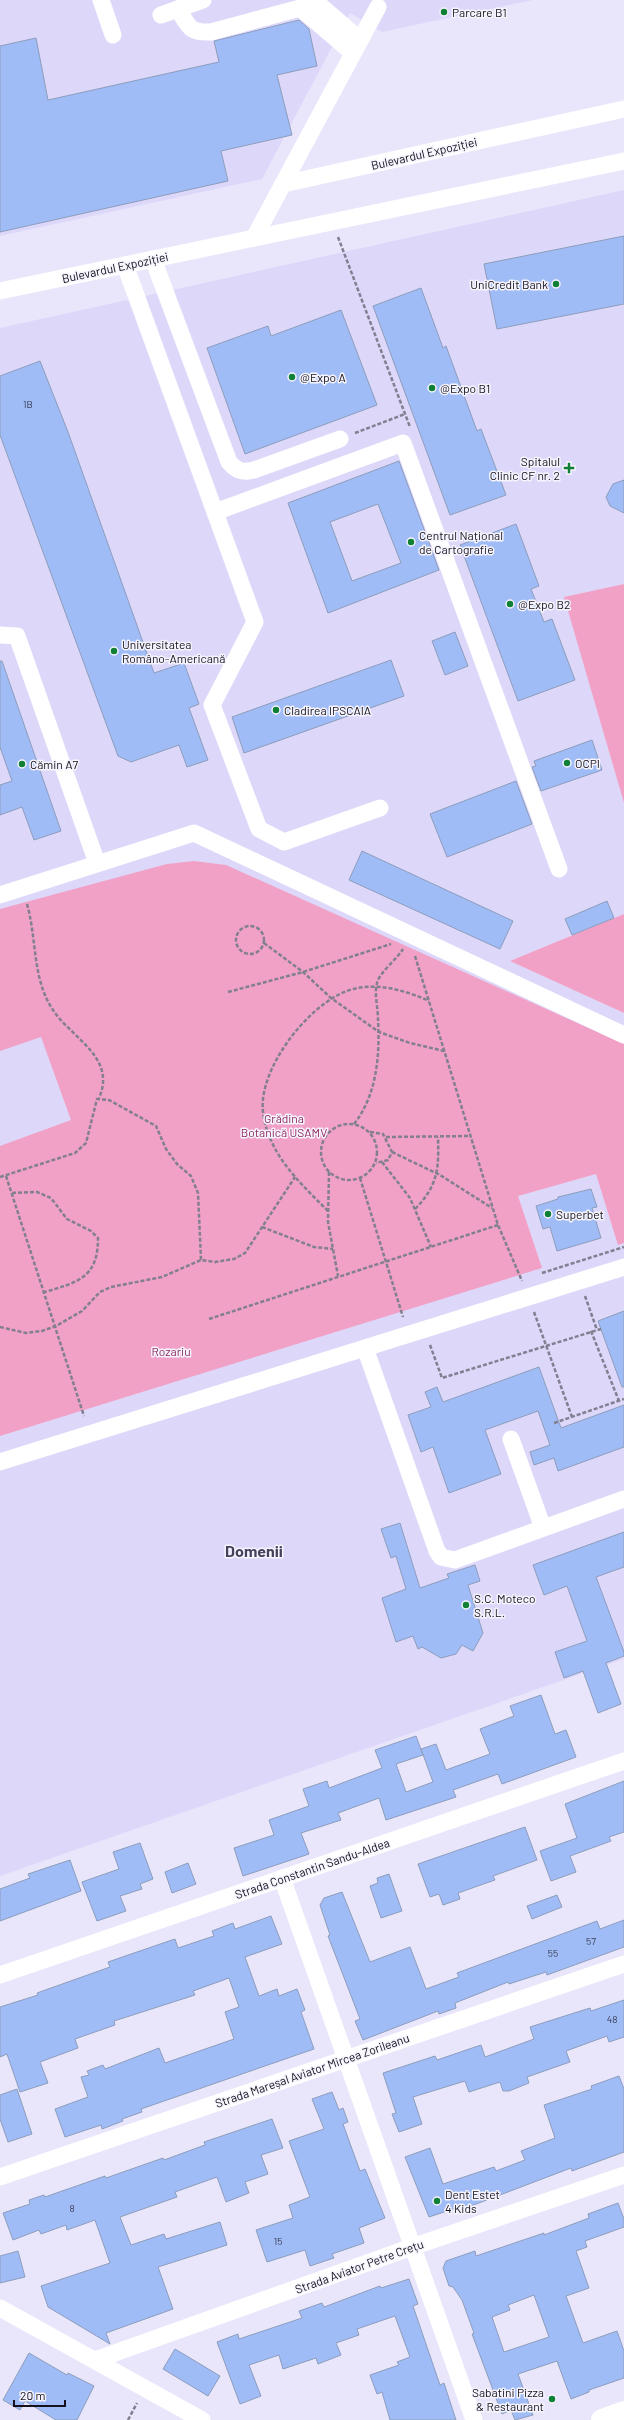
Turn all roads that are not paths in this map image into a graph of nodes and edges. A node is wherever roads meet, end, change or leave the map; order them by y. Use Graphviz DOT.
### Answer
graph roads {
  1 [pos="101,0"];
  2 [pos="203,0"];
  3 [pos="310,3"];
  4 [pos="378,7"];
  5 [pos="178,9"];
  6 [pos="162,15"];
  7 [pos="113,35"];
  8 [pos="356,47"];
  9 [pos="624,109"];
  10 [pos="624,161"];
  11 [pos="283,184"];
  12 [pos="254,238"];
  13 [pos="153,259"];
  14 [pos="125,265"];
  15 [pos="0,292"];
  16 [pos="340,438"];
  17 [pos="215,512"];
  18 [pos="0,635"];
  19 [pos="380,808"];
  20 [pos="97,863"];
  21 [pos="559,869"];
  22 [pos="0,895"];
  23 [pos="624,1035"];
  24 [pos="624,1267"];
  25 [pos="365,1348"];
  26 [pos="511,1439"];
  27 [pos="0,1462"];
  28 [pos="624,1499"];
  29 [pos="543,1528"];
  30 [pos="624,1761"];
  31 [pos="282,1878"];
  32 [pos="624,1964"];
  33 [pos="0,1975"];
  34 [pos="346,2059"];
  35 [pos="624,2175"];
  36 [pos="0,2177"];
  37 [pos="412,2247"];
  38 [pos="0,2308"];
  39 [pos="94,2360"];
  40 [pos="624,2412"];
  41 [pos="202,2420"];
  42 [pos="474,2420"];
  43 [pos="602,2420"];
  1 -- 7 [label="street"];
  2 -- 5 [label="street"];
  3 -- 5 [label="street"];
  3 -- 8 [label="street"];
  4 -- 8 [label="street"];
  5 -- 6 [label="street"];
  8 -- 11 [label="street"];
  9 -- 11 [label="street, Bulevardul Expoziției"];
  10 -- 12 [label="street, Bulevardul Expoziției"];
  11 -- 12 [label="street"];
  12 -- 13 [label="street, Bulevardul Expoziției"];
  13 -- 14 [label="street, Bulevardul Expoziției"];
  13 -- 16 [label="street"];
  14 -- 15 [label="street, Bulevardul Expoziției"];
  14 -- 17 [label="street"];
  17 -- 19 [label="street"];
  17 -- 21 [label="street"];
  18 -- 20 [label="street"];
  20 -- 22 [label="street"];
  20 -- 23 [label="street"];
  24 -- 25 [label="street"];
  25 -- 27 [label="street"];
  25 -- 29 [label="street"];
  26 -- 29 [label="street"];
  28 -- 29 [label="street"];
  30 -- 31 [label="street, Strada Constantin Sandu-Aldea"];
  31 -- 33 [label="street, Strada Constantin Sandu-Aldea"];
  31 -- 34 [label="street"];
  32 -- 34 [label="street, Strada Mareșal Aviator Mircea Zorileanu"];
  34 -- 36 [label="street, Strada Mareșal Aviator Mircea Zorileanu"];
  34 -- 37 [label="street"];
  35 -- 37 [label="street, Strada Aviator Petre Crețu"];
  37 -- 39 [label="street, Strada Aviator Petre Crețu"];
  37 -- 42 [label="street"];
  38 -- 39 [label="street"];
  39 -- 41 [label="street"];
  40 -- 43 [label="main road"];
}
